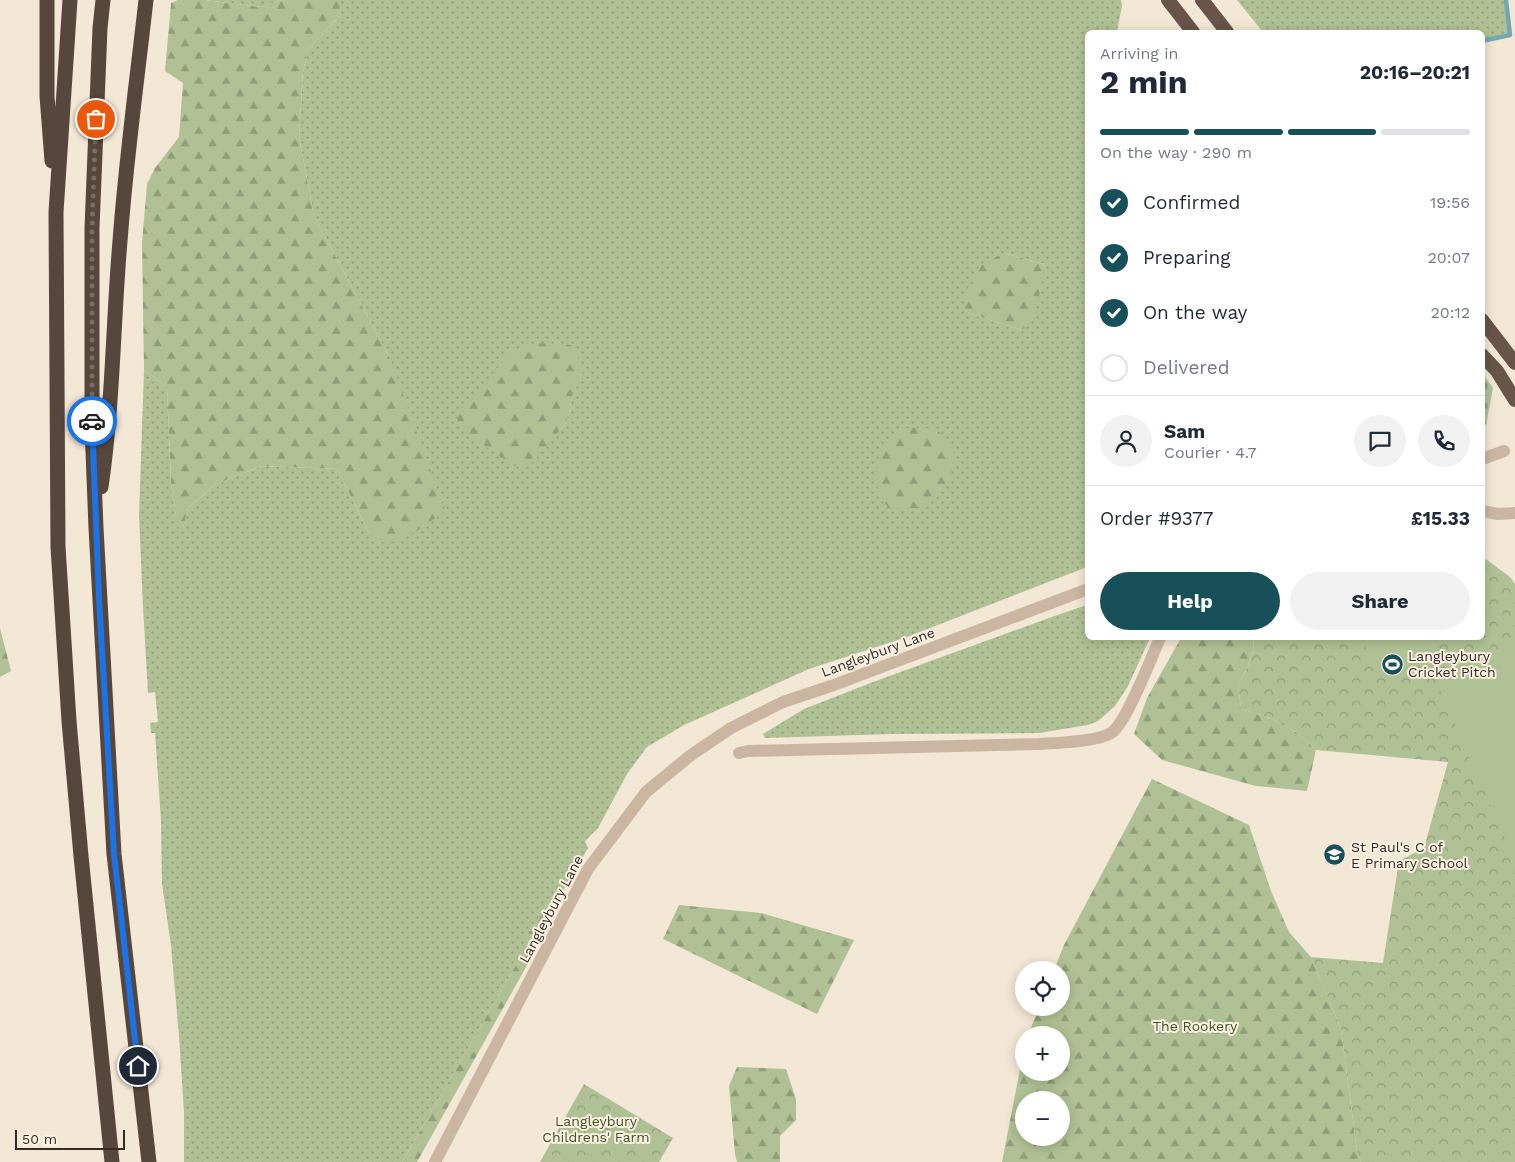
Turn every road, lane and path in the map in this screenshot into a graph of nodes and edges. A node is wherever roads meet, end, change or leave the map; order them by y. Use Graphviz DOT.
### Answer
graph roads {
  1 [pos="47,0"];
  2 [pos="70,0"];
  3 [pos="103,0"];
  4 [pos="146,0"];
  5 [pos="1168,0"];
  6 [pos="1202,0"];
  7 [pos="1192,30"];
  8 [pos="1225,30"];
  9 [pos="56,212"];
  10 [pos="1485,324"];
  11 [pos="1485,358"];
  12 [pos="1515,363"];
  13 [pos="1515,400"];
  14 [pos="1504,451"];
  15 [pos="1485,458"];
  16 [pos="1485,512"];
  17 [pos="1515,513"];
  18 [pos="96,528"];
  19 [pos="1085,590"];
  20 [pos="1159,640"];
  21 [pos="739,753"];
  22 [pos="112,1162"];
  23 [pos="149,1162"];
  24 [pos="435,1162"];
  1 -- 9 [label="highway"];
  2 -- 9 [label="highway"];
  3 -- 18 [label="highway"];
  4 -- 18 [label="highway"];
  5 -- 7 [label="highway"];
  6 -- 8 [label="highway"];
  9 -- 22 [label="highway"];
  10 -- 12 [label="highway"];
  11 -- 13 [label="highway"];
  14 -- 15 [label="street"];
  16 -- 17 [label="street"];
  18 -- 23 [label="highway"];
  19 -- 24 [label="street, Langleybury Lane"];
  20 -- 21 [label="street"];
}
